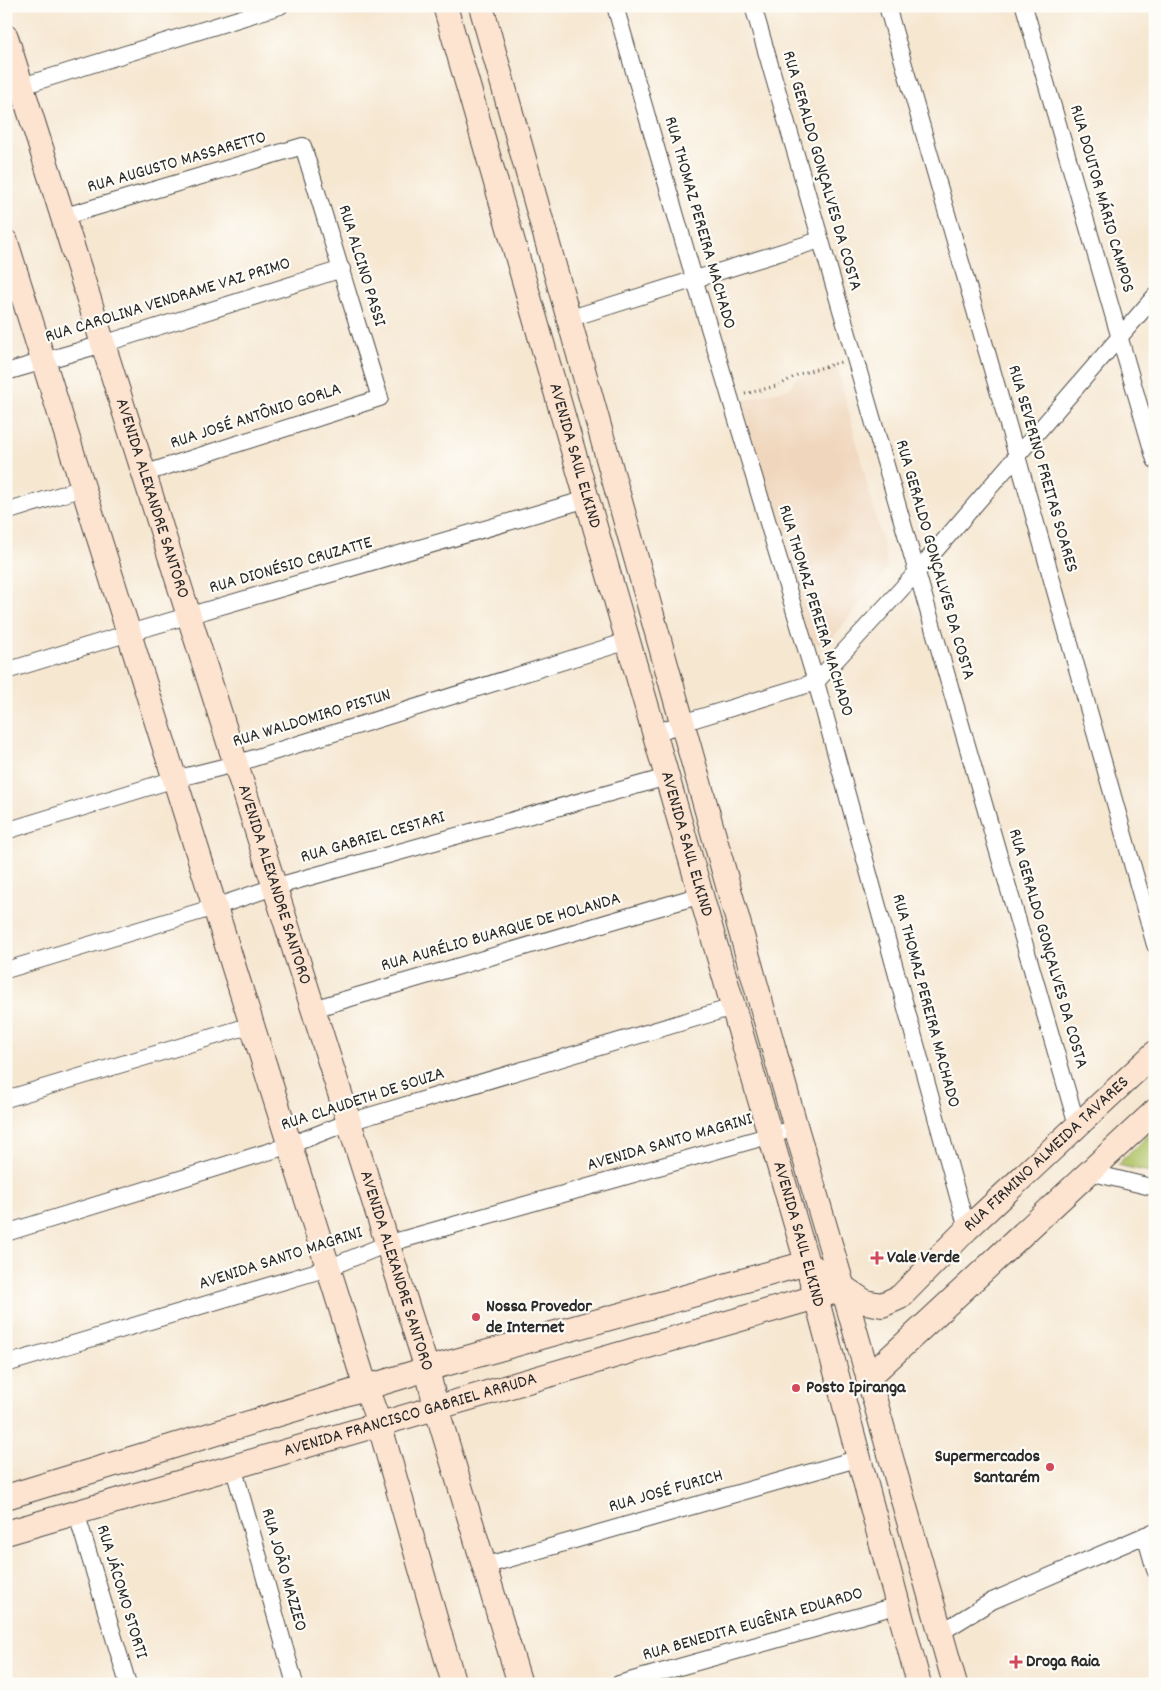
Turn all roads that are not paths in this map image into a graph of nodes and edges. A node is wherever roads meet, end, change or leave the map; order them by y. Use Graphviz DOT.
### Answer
graph roads {
  1 [pos="280,6"];
  2 [pos="445,6"];
  3 [pos="481,6"];
  4 [pos="615,6"];
  5 [pos="753,6"];
  6 [pos="887,6"];
  7 [pos="1024,6"];
  8 [pos="6,36"];
  9 [pos="14,89"];
  10 [pos="303,146"];
  11 [pos="62,217"];
  12 [pos="820,240"];
  13 [pos="6,242"];
  14 [pos="342,269"];
  15 [pos="694,278"];
  16 [pos="1155,296"];
  17 [pos="568,318"];
  18 [pos="1120,336"];
  19 [pos="103,344"];
  20 [pos="43,360"];
  21 [pos="6,372"];
  22 [pos="380,398"];
  23 [pos="603,441"];
  24 [pos="572,448"];
  25 [pos="1017,456"];
  26 [pos="1155,460"];
  27 [pos="143,474"];
  28 [pos="83,488"];
  29 [pos="587,500"];
  30 [pos="6,512"];
  31 [pos="916,573"];
  32 [pos="189,616"];
  33 [pos="129,633"];
  34 [pos="628,641"];
  35 [pos="6,671"];
  36 [pos="816,682"];
  37 [pos="682,723"];
  38 [pos="654,734"];
  39 [pos="236,764"];
  40 [pos="667,777"];
  41 [pos="175,779"];
  42 [pos="6,831"];
  43 [pos="274,887"];
  44 [pos="701,896"];
  45 [pos="215,908"];
  46 [pos="1155,944"];
  47 [pos="6,970"];
  48 [pos="733,1008"];
  49 [pos="313,1009"];
  50 [pos="252,1025"];
  51 [pos="1155,1053"];
  52 [pos="6,1099"];
  53 [pos="1155,1111"];
  54 [pos="349,1122"];
  55 [pos="1077,1125"];
  56 [pos="796,1128"];
  57 [pos="770,1135"];
  58 [pos="290,1145"];
  59 [pos="1089,1172"];
  60 [pos="1155,1188"];
  61 [pos="967,1230"];
  62 [pos="6,1233"];
  63 [pos="388,1244"];
  64 [pos="807,1263"];
  65 [pos="328,1268"];
  66 [pos="843,1288"];
  67 [pos="816,1298"];
  68 [pos="6,1364"];
  69 [pos="427,1369"];
  70 [pos="868,1378"];
  71 [pos="366,1388"];
  72 [pos="436,1407"];
  73 [pos="379,1423"];
  74 [pos="860,1458"];
  75 [pos="232,1466"];
  76 [pos="6,1497"];
  77 [pos="76,1512"];
  78 [pos="6,1533"];
  79 [pos="1150,1533"];
  80 [pos="484,1566"];
  81 [pos="1155,1570"];
  82 [pos="899,1605"];
  83 [pos="940,1633"];
  84 [pos="128,1684"];
  85 [pos="295,1684"];
  86 [pos="454,1684"];
  87 [pos="520,1684"];
  88 [pos="619,1684"];
  89 [pos="920,1684"];
  90 [pos="955,1684"];
  1 -- 9 [label="street"];
  2 -- 24 [label="main road, AVENIDA SAUL ELKIND"];
  3 -- 17 [label="main road, AVENIDA SAUL ELKIND"];
  4 -- 15 [label="street, RUA THOMAZ PEREIRA MACHADO"];
  5 -- 12 [label="street, RUA GERALDO GONÇALVES DA COSTA"];
  6 -- 25 [label="street, RUA SEVERINO FREITAS SOARES"];
  7 -- 18 [label="street, RUA DOUTOR MÁRIO CAMPOS"];
  8 -- 9 [label="main road, AVENIDA ALEXANDRE SANTORO"];
  9 -- 11 [label="main road, AVENIDA ALEXANDRE SANTORO"];
  10 -- 11 [label="street, RUA AUGUSTO MASSARETTO"];
  10 -- 14 [label="street, RUA ALCINO PASSI"];
  11 -- 19 [label="main road, AVENIDA ALEXANDRE SANTORO"];
  12 -- 15 [label="street"];
  12 -- 31 [label="street, RUA GERALDO GONÇALVES DA COSTA"];
  13 -- 20 [label="main road"];
  14 -- 19 [label="street, RUA CAROLINA VENDRAME VAZ PRIMO"];
  14 -- 22 [label="street, RUA ALCINO PASSI"];
  15 -- 17 [label="street"];
  15 -- 36 [label="street, RUA THOMAZ PEREIRA MACHADO"];
  16 -- 18 [label="street"];
  17 -- 23 [label="main road, AVENIDA SAUL ELKIND"];
  18 -- 25 [label="street"];
  18 -- 26 [label="street, RUA DOUTOR MÁRIO CAMPOS"];
  19 -- 20 [label="street, RUA CAROLINA VENDRAME VAZ PRIMO"];
  19 -- 27 [label="main road, AVENIDA ALEXANDRE SANTORO"];
  20 -- 21 [label="street, RUA CAROLINA VENDRAME VAZ PRIMO"];
  20 -- 28 [label="main road"];
  22 -- 27 [label="street, RUA JOSÉ ANTÔNIO GORLA"];
  23 -- 24 [label="main road"];
  23 -- 37 [label="main road, AVENIDA SAUL ELKIND"];
  24 -- 29 [label="main road, AVENIDA SAUL ELKIND"];
  25 -- 31 [label="street"];
  25 -- 46 [label="street, RUA SEVERINO FREITAS SOARES"];
  27 -- 32 [label="main road, AVENIDA ALEXANDRE SANTORO"];
  28 -- 30 [label="street"];
  28 -- 33 [label="main road"];
  29 -- 32 [label="street, RUA DIONÉSIO CRUZATTE"];
  29 -- 34 [label="main road, AVENIDA SAUL ELKIND"];
  31 -- 36 [label="street"];
  31 -- 55 [label="street, RUA GERALDO GONÇALVES DA COSTA"];
  32 -- 33 [label="street, RUA DIONÉSIO CRUZATTE"];
  32 -- 39 [label="main road, AVENIDA ALEXANDRE SANTORO"];
  33 -- 35 [label="street, RUA DIONÉSIO CRUZATTE"];
  33 -- 41 [label="main road"];
  34 -- 38 [label="main road, AVENIDA SAUL ELKIND"];
  34 -- 39 [label="street, RUA WALDOMIRO PISTUN"];
  36 -- 37 [label="street"];
  36 -- 61 [label="street, RUA THOMAZ PEREIRA MACHADO"];
  37 -- 38 [label="street"];
  37 -- 56 [label="main road, AVENIDA SAUL ELKIND"];
  38 -- 40 [label="main road, AVENIDA SAUL ELKIND"];
  39 -- 41 [label="street, RUA WALDOMIRO PISTUN"];
  39 -- 43 [label="main road, AVENIDA ALEXANDRE SANTORO"];
  40 -- 43 [label="street, RUA GABRIEL CESTARI"];
  40 -- 44 [label="main road, AVENIDA SAUL ELKIND"];
  41 -- 42 [label="street, RUA WALDOMIRO PISTUN"];
  41 -- 45 [label="main road"];
  43 -- 45 [label="street, RUA GABRIEL CESTARI"];
  43 -- 49 [label="main road, AVENIDA ALEXANDRE SANTORO"];
  44 -- 48 [label="main road, AVENIDA SAUL ELKIND"];
  44 -- 49 [label="street, RUA AURÉLIO BUARQUE DE HOLANDA"];
  45 -- 47 [label="street, RUA GABRIEL CESTARI"];
  45 -- 50 [label="main road"];
  48 -- 54 [label="street, RUA CLAUDETH DE SOUZA"];
  48 -- 57 [label="main road, AVENIDA SAUL ELKIND"];
  49 -- 54 [label="main road, AVENIDA ALEXANDRE SANTORO"];
  50 -- 52 [label="street"];
  50 -- 58 [label="main road"];
  51 -- 55 [label="main road, RUA FIRMINO ALMEIDA TAVARES"];
  53 -- 59 [label="main road"];
  54 -- 58 [label="street, RUA CLAUDETH DE SOUZA"];
  54 -- 63 [label="main road, AVENIDA ALEXANDRE SANTORO"];
  55 -- 61 [label="main road, RUA FIRMINO ALMEIDA TAVARES"];
  56 -- 57 [label="street, AVENIDA SANTO MAGRINI"];
  56 -- 66 [label="main road, AVENIDA SAUL ELKIND"];
  57 -- 63 [label="street, AVENIDA SANTO MAGRINI"];
  57 -- 64 [label="main road, AVENIDA SAUL ELKIND"];
  58 -- 62 [label="street, RUA CLAUDETH DE SOUZA"];
  58 -- 65 [label="main road"];
  59 -- 60 [label="street"];
  59 -- 70 [label="main road"];
  61 -- 66 [label="main road, RUA FIRMINO ALMEIDA TAVARES"];
  63 -- 65 [label="street, AVENIDA SANTO MAGRINI"];
  63 -- 69 [label="main road, AVENIDA ALEXANDRE SANTORO"];
  64 -- 66 [label="main road, RUA FIRMINO ALMEIDA TAVARES"];
  64 -- 67 [label="main road, AVENIDA SAUL ELKIND"];
  64 -- 69 [label="main road"];
  65 -- 68 [label="street, AVENIDA SANTO MAGRINI"];
  65 -- 71 [label="main road"];
  66 -- 67 [label="main road, AVENIDA FRANCISCO GABRIEL ARRUDA"];
  66 -- 70 [label="main road, AVENIDA SAUL ELKIND"];
  67 -- 72 [label="main road, AVENIDA FRANCISCO GABRIEL ARRUDA"];
  67 -- 74 [label="main road, AVENIDA SAUL ELKIND"];
  69 -- 71 [label="main road"];
  69 -- 72 [label="main road, AVENIDA ALEXANDRE SANTORO"];
  70 -- 83 [label="main road, AVENIDA SAUL ELKIND"];
  71 -- 73 [label="main road"];
  71 -- 76 [label="main road"];
  72 -- 73 [label="main road, AVENIDA FRANCISCO GABRIEL ARRUDA"];
  72 -- 80 [label="main road, AVENIDA ALEXANDRE SANTORO"];
  73 -- 75 [label="main road, AVENIDA FRANCISCO GABRIEL ARRUDA"];
  73 -- 86 [label="main road"];
  74 -- 80 [label="street, RUA JOSÉ FURICH"];
  74 -- 82 [label="main road, AVENIDA SAUL ELKIND"];
  75 -- 77 [label="main road, AVENIDA FRANCISCO GABRIEL ARRUDA"];
  75 -- 85 [label="street, RUA JOÃO MAZZEO"];
  77 -- 78 [label="main road, AVENIDA FRANCISCO GABRIEL ARRUDA"];
  77 -- 84 [label="street, RUA JÁCOMO STORTI"];
  79 -- 81 [label="street"];
  79 -- 83 [label="street"];
  80 -- 87 [label="main road, AVENIDA ALEXANDRE SANTORO"];
  82 -- 83 [label="main road"];
  82 -- 88 [label="street, RUA BENEDITA EUGÊNIA EDUARDO"];
  82 -- 89 [label="main road, AVENIDA SAUL ELKIND"];
  83 -- 90 [label="main road, AVENIDA SAUL ELKIND"];
}
